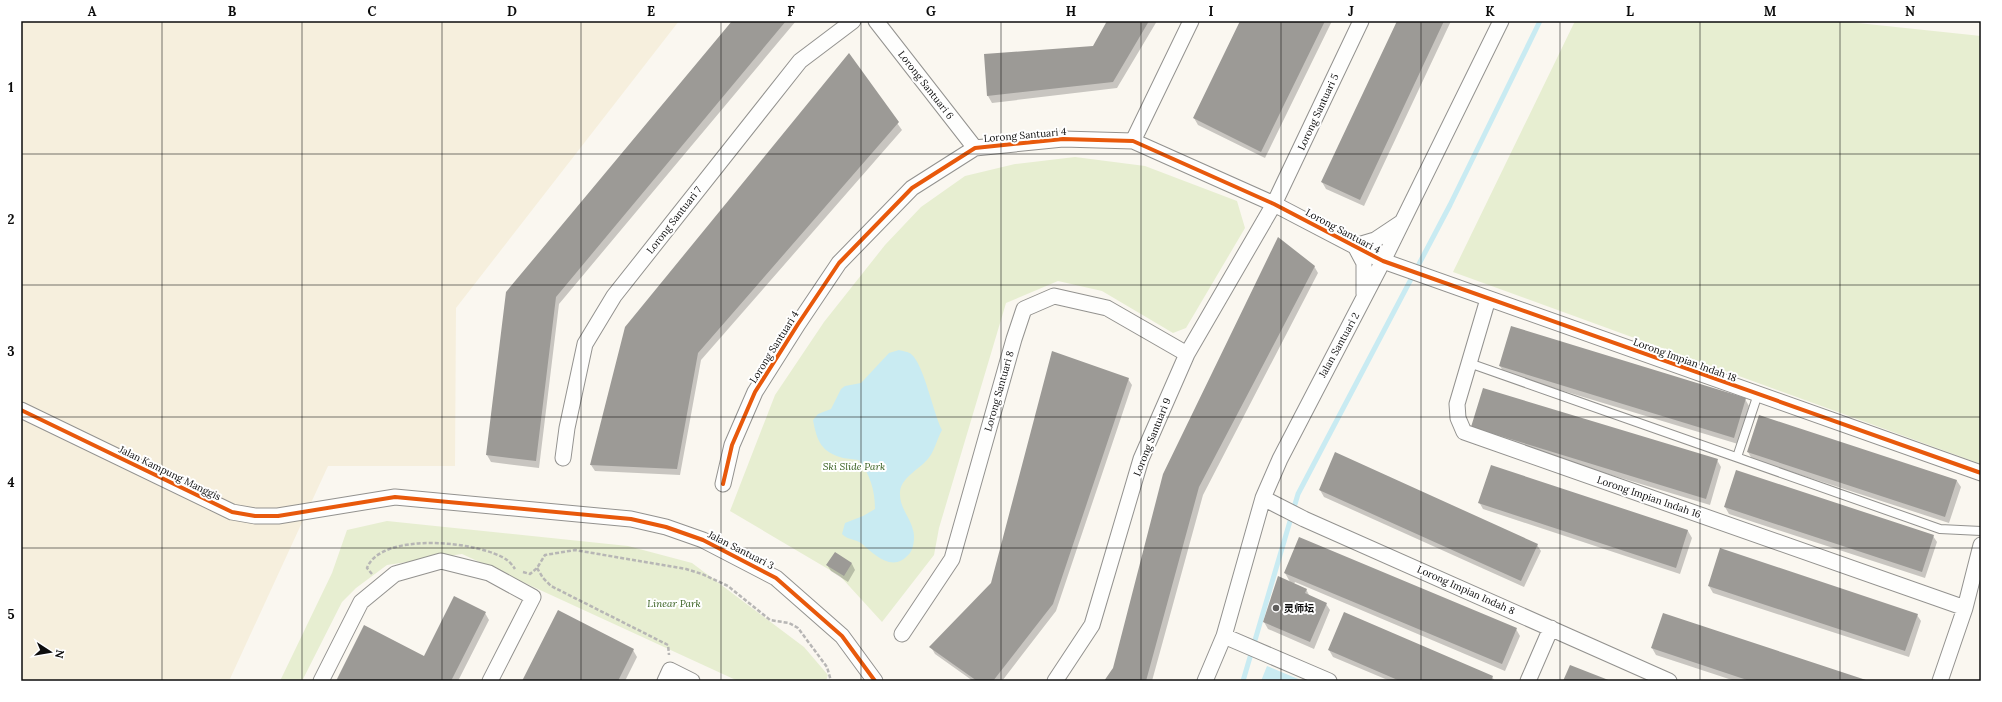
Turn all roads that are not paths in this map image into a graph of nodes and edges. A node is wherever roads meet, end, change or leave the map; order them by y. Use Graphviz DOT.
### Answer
graph roads {
  1 [pos="853,21"];
  2 [pos="876,21"];
  3 [pos="1191,21"];
  4 [pos="1361,21"];
  5 [pos="1501,21"];
  6 [pos="1133,141"];
  7 [pos="975,148"];
  8 [pos="1274,204"];
  9 [pos="1403,222"];
  10 [pos="1355,246"];
  11 [pos="1383,261"];
  12 [pos="1364,298"];
  13 [pos="1488,299"];
  14 [pos="1187,354"];
  15 [pos="1469,363"];
  16 [pos="1758,394"];
  17 [pos="21,410"];
  18 [pos="1737,457"];
  19 [pos="563,458"];
  20 [pos="1981,473"];
  21 [pos="723,484"];
  22 [pos="1269,502"];
  23 [pos="320,508"];
  24 [pos="1981,531"];
  25 [pos="1980,550"];
  26 [pos="1966,608"];
  27 [pos="1551,628"];
  28 [pos="902,634"];
  29 [pos="1230,639"];
  30 [pos="667,676"];
  31 [pos="321,681"];
  32 [pos="490,681"];
  33 [pos="692,681"];
  34 [pos="875,681"];
  35 [pos="1055,681"];
  36 [pos="1205,681"];
  37 [pos="1329,681"];
  38 [pos="1528,681"];
  39 [pos="1669,681"];
  40 [pos="1940,681"];
  1 -- 19 [label="street, Lorong Santuari 7"];
  2 -- 7 [label="street, Lorong Santuari 6"];
  3 -- 6 [label="street"];
  4 -- 8 [label="street, Lorong Santuari 5"];
  5 -- 9 [label="street, Jalan Santuari 2"];
  6 -- 7 [label="street, Lorong Santuari 4"];
  6 -- 8 [label="street, Lorong Santuari 4"];
  7 -- 21 [label="street, Lorong Santuari 4"];
  8 -- 10 [label="street, Lorong Santuari 4"];
  8 -- 14 [label="street, Lorong Santuari 9"];
  9 -- 10 [label="street"];
  9 -- 11 [label="street, Jalan Santuari 2"];
  10 -- 11 [label="street, Lorong Santuari 4"];
  10 -- 12 [label="street"];
  11 -- 12 [label="street, Jalan Santuari 2"];
  11 -- 13 [label="street, Lorong Impian Indah 18"];
  12 -- 22 [label="street, Jalan Santuari 2"];
  13 -- 15 [label="street, Lorong Impian Indah 16"];
  13 -- 16 [label="street, Lorong Impian Indah 18"];
  14 -- 28 [label="street, Lorong Santuari 8"];
  14 -- 35 [label="street, Lorong Santuari 9"];
  15 -- 18 [label="lane"];
  15 -- 26 [label="street, Lorong Impian Indah 16"];
  16 -- 18 [label="lane"];
  16 -- 20 [label="street, Lorong Impian Indah 18"];
  17 -- 23 [label="street, Jalan Kampung Manggis"];
  18 -- 24 [label="lane"];
  22 -- 27 [label="street, Lorong Impian Indah 8"];
  22 -- 29 [label="street, Jalan Santuari 2"];
  23 -- 34 [label="street, Jalan Santuari 3"];
  25 -- 26 [label="street"];
  26 -- 40 [label="street"];
  27 -- 38 [label="street"];
  27 -- 39 [label="street, Lorong Impian Indah 8"];
  29 -- 36 [label="street, Jalan Santuari 2"];
  29 -- 37 [label="street"];
  30 -- 33 [label="street"];
  31 -- 32 [label="street"];
}
